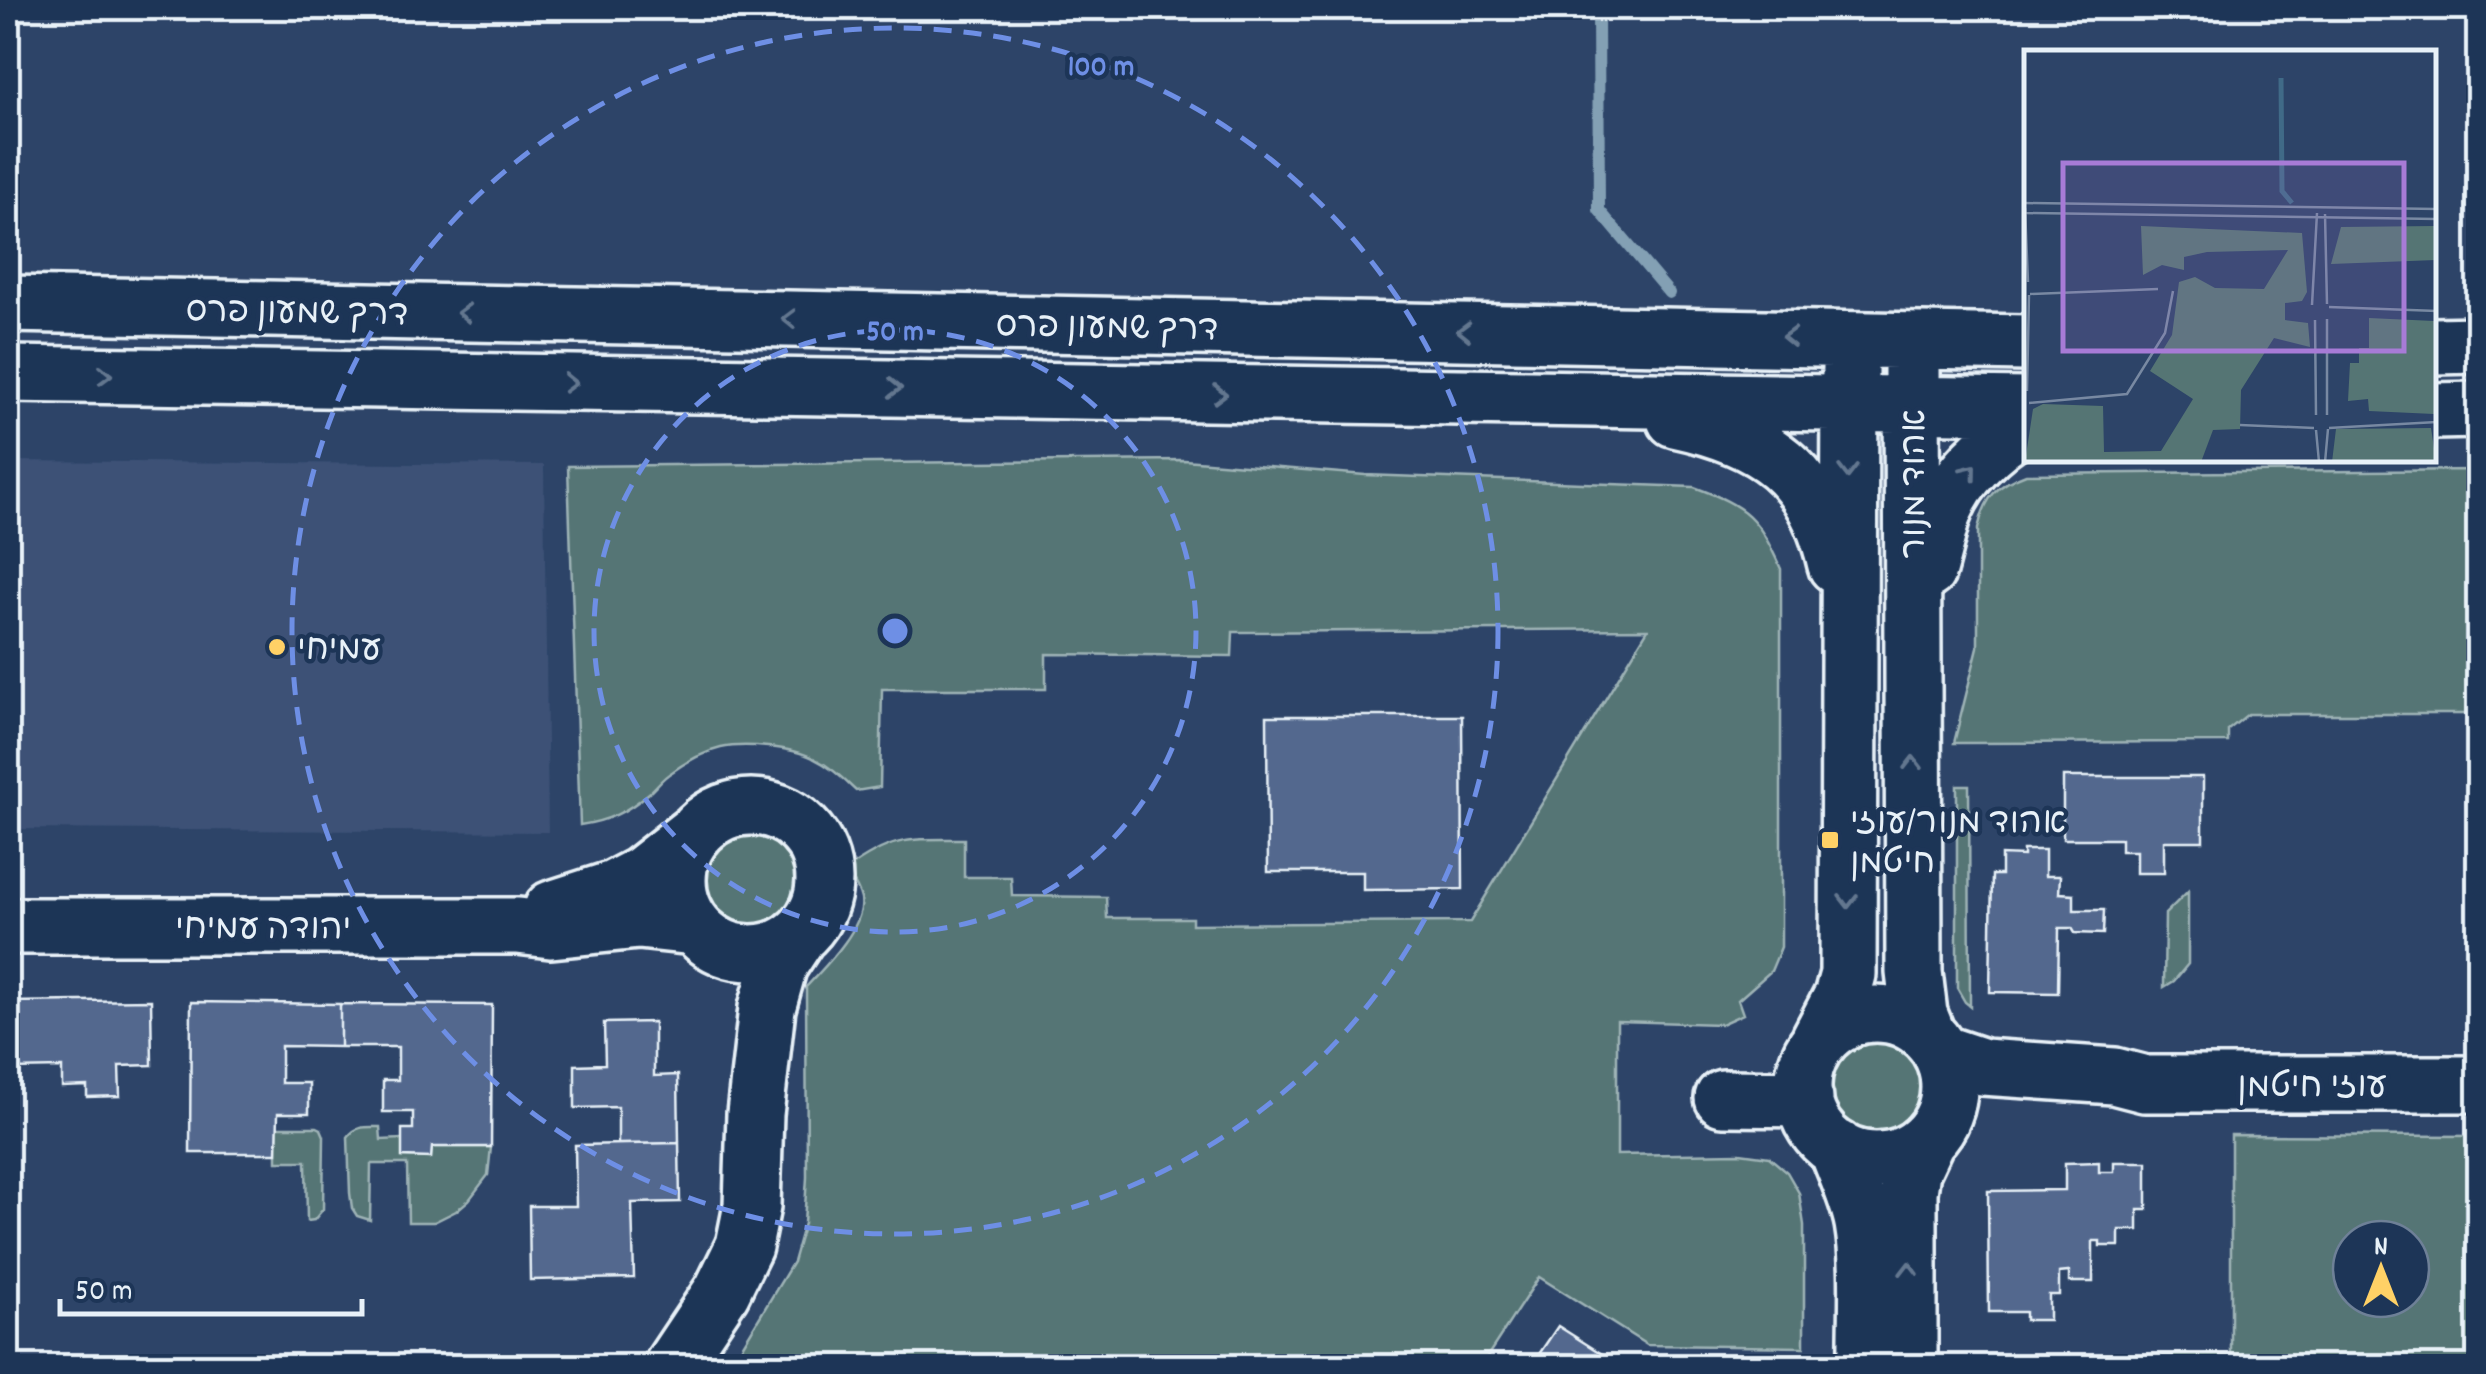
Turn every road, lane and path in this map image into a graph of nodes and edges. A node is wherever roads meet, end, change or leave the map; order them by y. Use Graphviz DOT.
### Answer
graph roads {
  1 [pos="8,304"];
  2 [pos="1850,338"];
  3 [pos="1912,341"];
  4 [pos="2024,343"];
  5 [pos="2436,346"];
  6 [pos="2478,346"];
  7 [pos="8,374"];
  8 [pos="1589,400"];
  9 [pos="1849,404"];
  10 [pos="1912,404"];
  11 [pos="2024,406"];
  12 [pos="2478,410"];
  13 [pos="2436,411"];
  14 [pos="2024,424"];
  15 [pos="1848,622"];
  16 [pos="1912,626"];
  17 [pos="697,831"];
  18 [pos="8,926"];
  19 [pos="518,926"];
  20 [pos="699,932"];
  21 [pos="798,936"];
  22 [pos="1820,1040"];
  23 [pos="1934,1043"];
  24 [pos="2146,1084"];
  25 [pos="2478,1084"];
  26 [pos="1723,1098"];
  27 [pos="1804,1098"];
  28 [pos="755,1114"];
  29 [pos="1931,1134"];
  30 [pos="1837,1148"];
  31 [pos="672,1366"];
  32 [pos="1866,1366"];
  33 [pos="1908,1366"];
  2 -- 1 [label="street, דרך שמעון פרס, one-way"];
  2 -- 3 [label="street, דרך שמעון פרס"];
  2 -- 9 [label="street, אהוד מנור"];
  3 -- 4 [label="street, דרך שמעון פרס"];
  3 -- 10 [label="street, אהוד מנור"];
  5 -- 6 [label="street"];
  7 -- 8 [label="street, דרך שמעון פרס, one-way"];
  8 -- 9 [label="street, דרך שמעון פרס"];
  8 -- 15 [label="street, אהוד מנור"];
  9 -- 10 [label="street, דרך שמעון פרס"];
  9 -- 15 [label="street, אהוד מנור, one-way"];
  10 -- 11 [label="street, דרך שמעון פרס"];
  10 -- 16 [label="street, אהוד מנור"];
  12 -- 13 [label="street"];
  16 -- 14 [label="street, אהוד מנור, one-way"];
  15 -- 22 [label="street, אהוד מנור, one-way"];
  23 -- 16 [label="street, אהוד מנור, one-way"];
  17 -- 19 [label="street, יהודה עמיחי"];
  17 -- 20 [label="street"];
  17 -- 21 [label="street"];
  18 -- 19 [label="street, יהודה עמיחי"];
  19 -- 20 [label="street, יהודה עמיחי"];
  20 -- 21 [label="street"];
  20 -- 28 [label="street"];
  21 -- 28 [label="street"];
  22 -- 23 [label="street"];
  22 -- 27 [label="street"];
  23 -- 24 [label="street, עוזי חיטמן"];
  23 -- 29 [label="street"];
  24 -- 25 [label="street, עוזי חיטמן"];
  24 -- 29 [label="street, עוזי חיטמן"];
  26 -- 27 [label="street"];
  27 -- 30 [label="street"];
  28 -- 31 [label="street"];
  29 -- 30 [label="street"];
  33 -- 29 [label="street, one-way"];
  30 -- 32 [label="street"];
}
